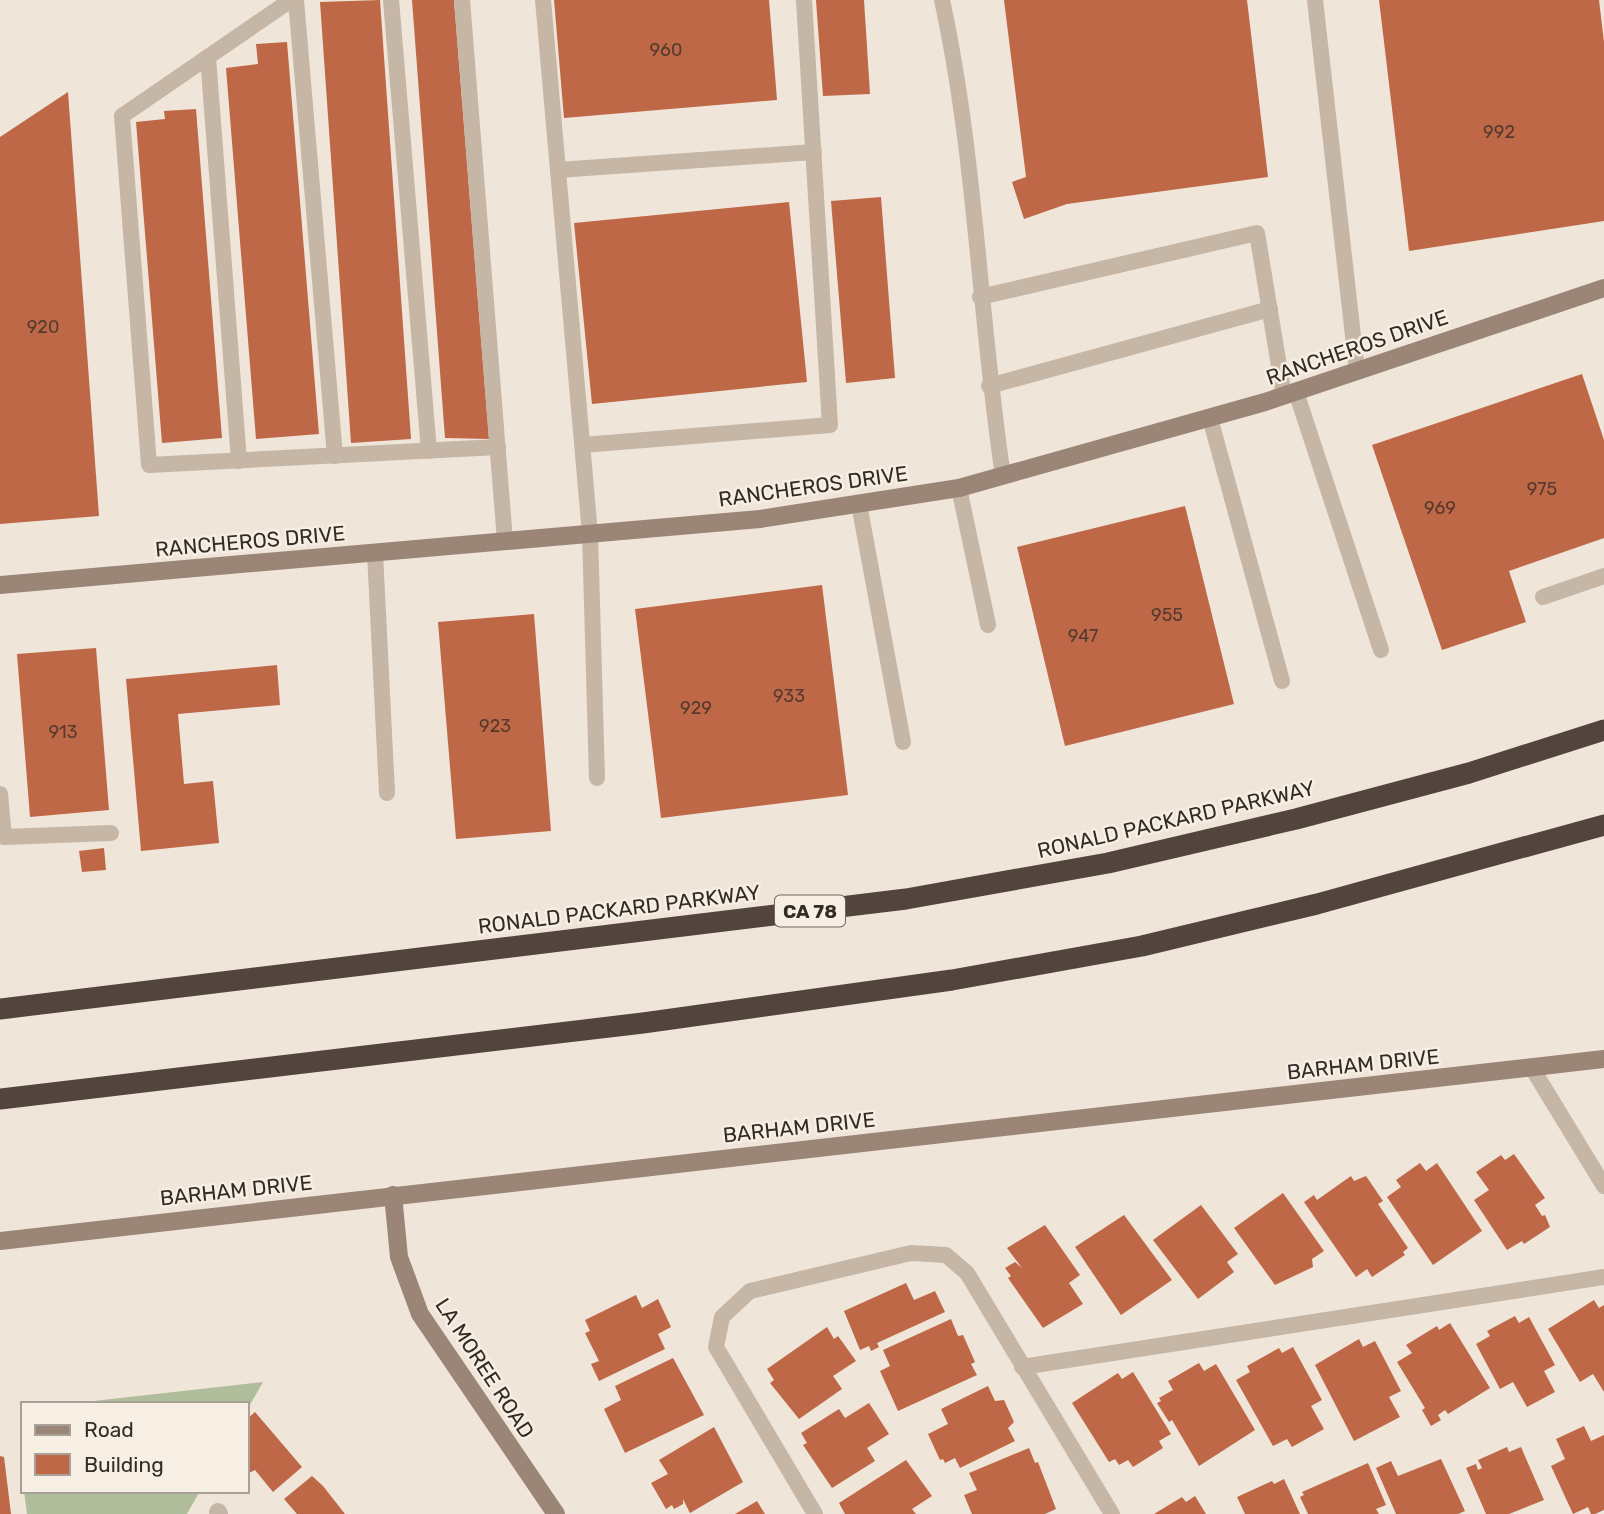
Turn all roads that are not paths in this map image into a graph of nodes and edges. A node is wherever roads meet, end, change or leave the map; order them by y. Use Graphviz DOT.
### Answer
graph roads {
  1 [pos="294,0"];
  2 [pos="391,0"];
  3 [pos="462,0"];
  4 [pos="543,0"];
  5 [pos="804,0"];
  6 [pos="942,0"];
  7 [pos="1315,0"];
  8 [pos="208,57"];
  9 [pos="814,152"];
  10 [pos="558,170"];
  11 [pos="1604,288"];
  12 [pos="980,298"];
  13 [pos="1270,309"];
  14 [pos="1357,371"];
  15 [pos="989,386"];
  16 [pos="1290,394"];
  17 [pos="1210,418"];
  18 [pos="583,446"];
  19 [pos="498,447"];
  20 [pos="429,451"];
  21 [pos="335,456"];
  22 [pos="239,461"];
  23 [pos="1003,476"];
  24 [pos="959,488"];
  25 [pos="859,504"];
  26 [pos="590,534"];
  27 [pos="505,541"];
  28 [pos="374,553"];
  29 [pos="1604,576"];
  30 [pos="0,585"];
  31 [pos="1543,597"];
  32 [pos="988,625"];
  33 [pos="1381,650"];
  34 [pos="1282,681"];
  35 [pos="1604,730"];
  36 [pos="903,742"];
  37 [pos="597,778"];
  38 [pos="387,793"];
  39 [pos="0,794"];
  40 [pos="1604,825"];
  41 [pos="111,833"];
  42 [pos="0,1009"];
  43 [pos="1604,1059"];
  44 [pos="1532,1068"];
  45 [pos="0,1099"];
  46 [pos="1604,1186"];
  47 [pos="393,1195"];
  48 [pos="0,1241"];
  49 [pos="1604,1277"];
  50 [pos="1022,1367"];
  51 [pos="556,1514"];
  52 [pos="816,1514"];
  53 [pos="1112,1514"];
  1 -- 8 [label="lane"];
  1 -- 21 [label="lane"];
  2 -- 20 [label="lane"];
  3 -- 19 [label="lane"];
  4 -- 10 [label="lane"];
  5 -- 9 [label="lane"];
  6 -- 12 [label="lane"];
  7 -- 14 [label="lane"];
  8 -- 22 [label="lane"];
  8 -- 22 [label="lane"];
  9 -- 10 [label="lane"];
  9 -- 18 [label="lane"];
  10 -- 18 [label="lane"];
  11 -- 14 [label="street, RANCHEROS DRIVE"];
  12 -- 13 [label="lane"];
  12 -- 15 [label="lane"];
  13 -- 15 [label="lane"];
  13 -- 16 [label="lane"];
  14 -- 16 [label="street, RANCHEROS DRIVE"];
  15 -- 23 [label="lane"];
  16 -- 17 [label="street, RANCHEROS DRIVE"];
  16 -- 33 [label="lane"];
  17 -- 23 [label="street, RANCHEROS DRIVE"];
  17 -- 34 [label="lane"];
  18 -- 26 [label="lane"];
  19 -- 20 [label="lane"];
  19 -- 27 [label="lane"];
  20 -- 21 [label="lane"];
  21 -- 22 [label="lane"];
  23 -- 24 [label="street, RANCHEROS DRIVE"];
  24 -- 25 [label="street, RANCHEROS DRIVE"];
  24 -- 32 [label="lane"];
  25 -- 26 [label="street, RANCHEROS DRIVE"];
  25 -- 36 [label="lane"];
  26 -- 27 [label="street, RANCHEROS DRIVE"];
  26 -- 37 [label="lane"];
  27 -- 28 [label="street, RANCHEROS DRIVE"];
  28 -- 30 [label="street, RANCHEROS DRIVE"];
  28 -- 38 [label="lane"];
  29 -- 31 [label="lane"];
  35 -- 42 [label="highway, RONALD PACKARD PARKWAY / CA 78"];
  39 -- 41 [label="lane"];
  40 -- 45 [label="highway"];
  43 -- 44 [label="street, BARHAM DRIVE"];
  44 -- 46 [label="lane"];
  44 -- 47 [label="street, BARHAM DRIVE"];
  47 -- 48 [label="street, BARHAM DRIVE"];
  47 -- 51 [label="street, LA MOREE ROAD"];
  49 -- 50 [label="lane"];
  50 -- 52 [label="lane"];
  50 -- 53 [label="lane"];
}
